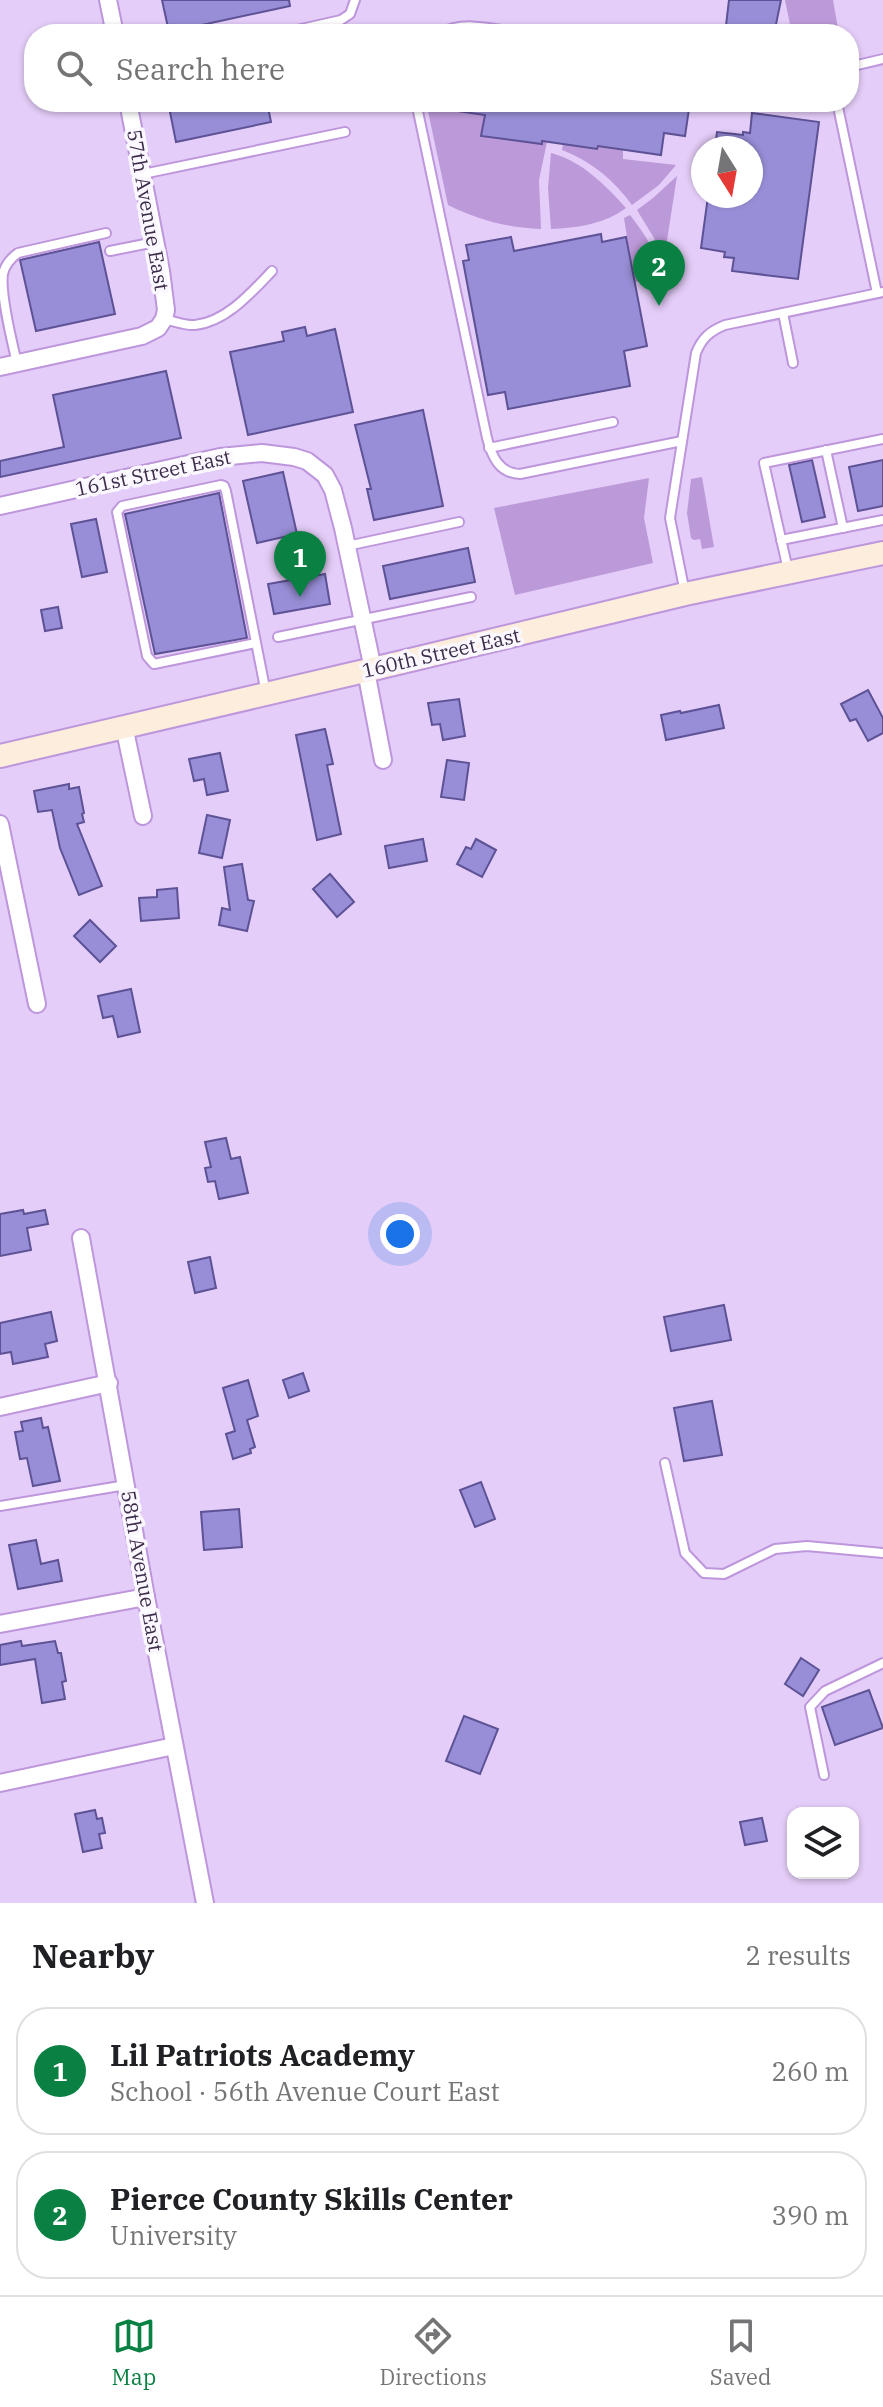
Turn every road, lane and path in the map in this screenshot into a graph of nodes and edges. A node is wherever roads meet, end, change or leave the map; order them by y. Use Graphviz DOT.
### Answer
graph roads {
  1 [pos="108,0"];
  2 [pos="355,0"];
  3 [pos="113,24"];
  4 [pos="323,24"];
  5 [pos="883,59"];
  6 [pos="859,65"];
  7 [pos="130,112"];
  8 [pos="418,112"];
  9 [pos="839,112"];
  10 [pos="345,132"];
  11 [pos="142,174"];
  12 [pos="106,233"];
  13 [pos="155,242"];
  14 [pos="110,251"];
  15 [pos="272,271"];
  16 [pos="880,293"];
  17 [pos="783,313"];
  18 [pos="164,319"];
  19 [pos="17,363"];
  20 [pos="793,363"];
  21 [pos="0,367"];
  22 [pos="613,422"];
  23 [pos="883,439"];
  24 [pos="682,441"];
  25 [pos="489,448"];
  26 [pos="826,450"];
  27 [pos="0,506"];
  28 [pos="883,520"];
  29 [pos="459,522"];
  30 [pos="843,528"];
  31 [pos="781,540"];
  32 [pos="347,546"];
  33 [pos="883,553"];
  34 [pos="789,573"];
  35 [pos="685,594"];
  36 [pos="471,597"];
  37 [pos="362,619"];
  38 [pos="278,637"];
  39 [pos="256,643"];
  40 [pos="370,670"];
  41 [pos="266,694"];
  42 [pos="124,726"];
  43 [pos="0,756"];
  44 [pos="383,760"];
  45 [pos="143,816"];
  46 [pos="0,824"];
  47 [pos="37,1004"];
  48 [pos="81,1238"];
  49 [pos="109,1383"];
  50 [pos="0,1407"];
  51 [pos="665,1463"];
  52 [pos="126,1484"];
  53 [pos="0,1506"];
  54 [pos="883,1553"];
  55 [pos="146,1597"];
  56 [pos="0,1624"];
  57 [pos="883,1663"];
  58 [pos="174,1746"];
  59 [pos="824,1775"];
  60 [pos="0,1783"];
  61 [pos="205,1903"];
  1 -- 3 [label="street"];
  2 -- 4 [label="lane"];
  5 -- 6 [label="lane"];
  7 -- 11 [label="street, 57th Avenue East"];
  8 -- 25 [label="lane"];
  9 -- 16 [label="lane"];
  10 -- 11 [label="lane"];
  11 -- 13 [label="street, 57th Avenue East"];
  12 -- 19 [label="lane"];
  13 -- 14 [label="lane"];
  13 -- 18 [label="street, 57th Avenue East"];
  15 -- 18 [label="lane"];
  16 -- 17 [label="lane"];
  17 -- 20 [label="lane"];
  17 -- 24 [label="lane"];
  18 -- 19 [label="street"];
  19 -- 21 [label="street"];
  22 -- 25 [label="lane"];
  23 -- 26 [label="lane"];
  24 -- 25 [label="lane"];
  24 -- 35 [label="lane"];
  26 -- 30 [label="lane"];
  26 -- 31 [label="lane"];
  27 -- 32 [label="street, 161st Street East"];
  28 -- 30 [label="lane"];
  29 -- 32 [label="lane"];
  30 -- 31 [label="lane"];
  31 -- 34 [label="lane"];
  32 -- 37 [label="street"];
  33 -- 34 [label="main road, 160th Street East"];
  34 -- 35 [label="main road, 160th Street East"];
  35 -- 40 [label="main road, 160th Street East"];
  36 -- 37 [label="lane"];
  37 -- 38 [label="lane"];
  37 -- 40 [label="street"];
  39 -- 39 [label="lane"];
  39 -- 41 [label="lane"];
  40 -- 41 [label="main road, 160th Street East"];
  40 -- 44 [label="street"];
  41 -- 42 [label="main road, 160th Street East"];
  42 -- 43 [label="main road, 160th Street East"];
  42 -- 45 [label="street"];
  46 -- 47 [label="street"];
  48 -- 49 [label="street, 58th Avenue East"];
  49 -- 50 [label="street"];
  49 -- 52 [label="street, 58th Avenue East"];
  51 -- 54 [label="lane"];
  52 -- 53 [label="lane"];
  52 -- 55 [label="street, 58th Avenue East"];
  55 -- 56 [label="street"];
  55 -- 58 [label="street, 58th Avenue East"];
  57 -- 59 [label="lane"];
  58 -- 60 [label="street"];
  58 -- 61 [label="street, 58th Avenue East"];
}
